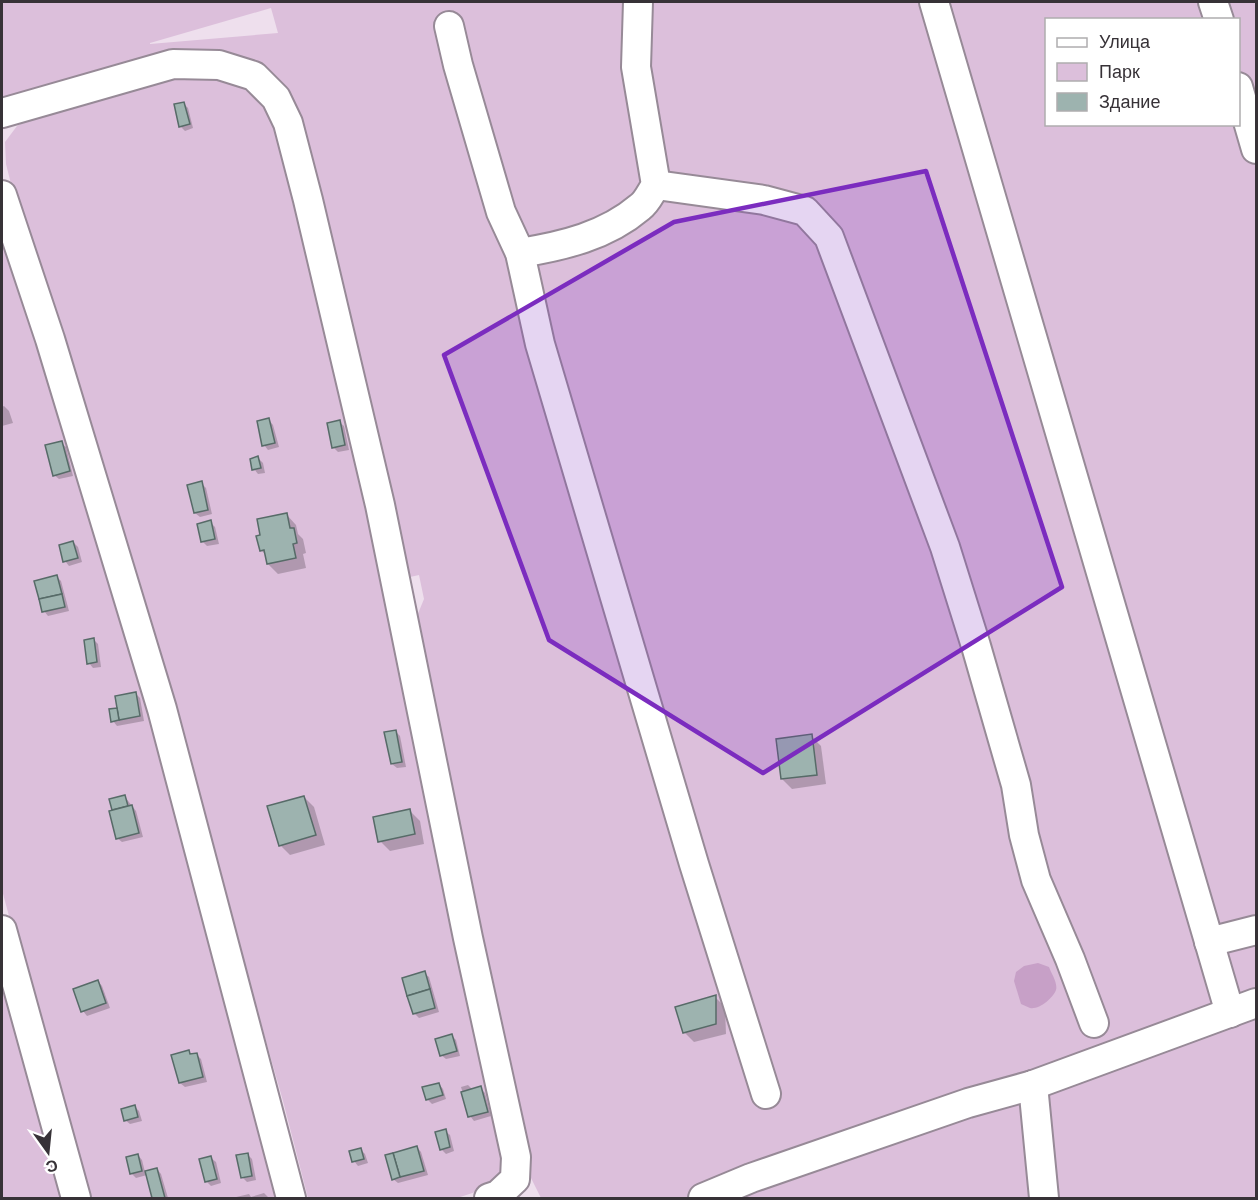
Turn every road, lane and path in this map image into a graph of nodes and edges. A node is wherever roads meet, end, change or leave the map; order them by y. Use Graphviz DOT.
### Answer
graph roads {
  1 [pos="638,2"];
  2 [pos="934,2"];
  3 [pos="1213,2"];
  4 [pos="1218,18"];
  5 [pos="449,26"];
  6 [pos="1240,90"];
  7 [pos="2,113"];
  8 [pos="1257,149"];
  9 [pos="656,185"];
  10 [pos="2,195"];
  11 [pos="520,253"];
  12 [pos="2,930"];
  13 [pos="1257,930"];
  14 [pos="1209,942"];
  15 [pos="1257,1003"];
  16 [pos="1230,1013"];
  17 [pos="1094,1023"];
  18 [pos="1033,1085"];
  19 [pos="766,1094"];
  20 [pos="498,1197"];
  21 [pos="76,1198"];
  22 [pos="291,1198"];
  23 [pos="703,1198"];
  24 [pos="1044,1198"];
  1 -- 9 [label="lane"];
  2 -- 14 [label="lane"];
  3 -- 4 [label="lane"];
  5 -- 11 [label="lane"];
  6 -- 8 [label="lane"];
  7 -- 20 [label="lane"];
  9 -- 11 [label="lane"];
  9 -- 17 [label="lane"];
  10 -- 22 [label="lane"];
  11 -- 19 [label="lane"];
  12 -- 21 [label="lane"];
  13 -- 14 [label="lane"];
  14 -- 16 [label="lane"];
  15 -- 16 [label="lane"];
  16 -- 18 [label="lane"];
  18 -- 23 [label="lane"];
  18 -- 24 [label="lane"];
}
